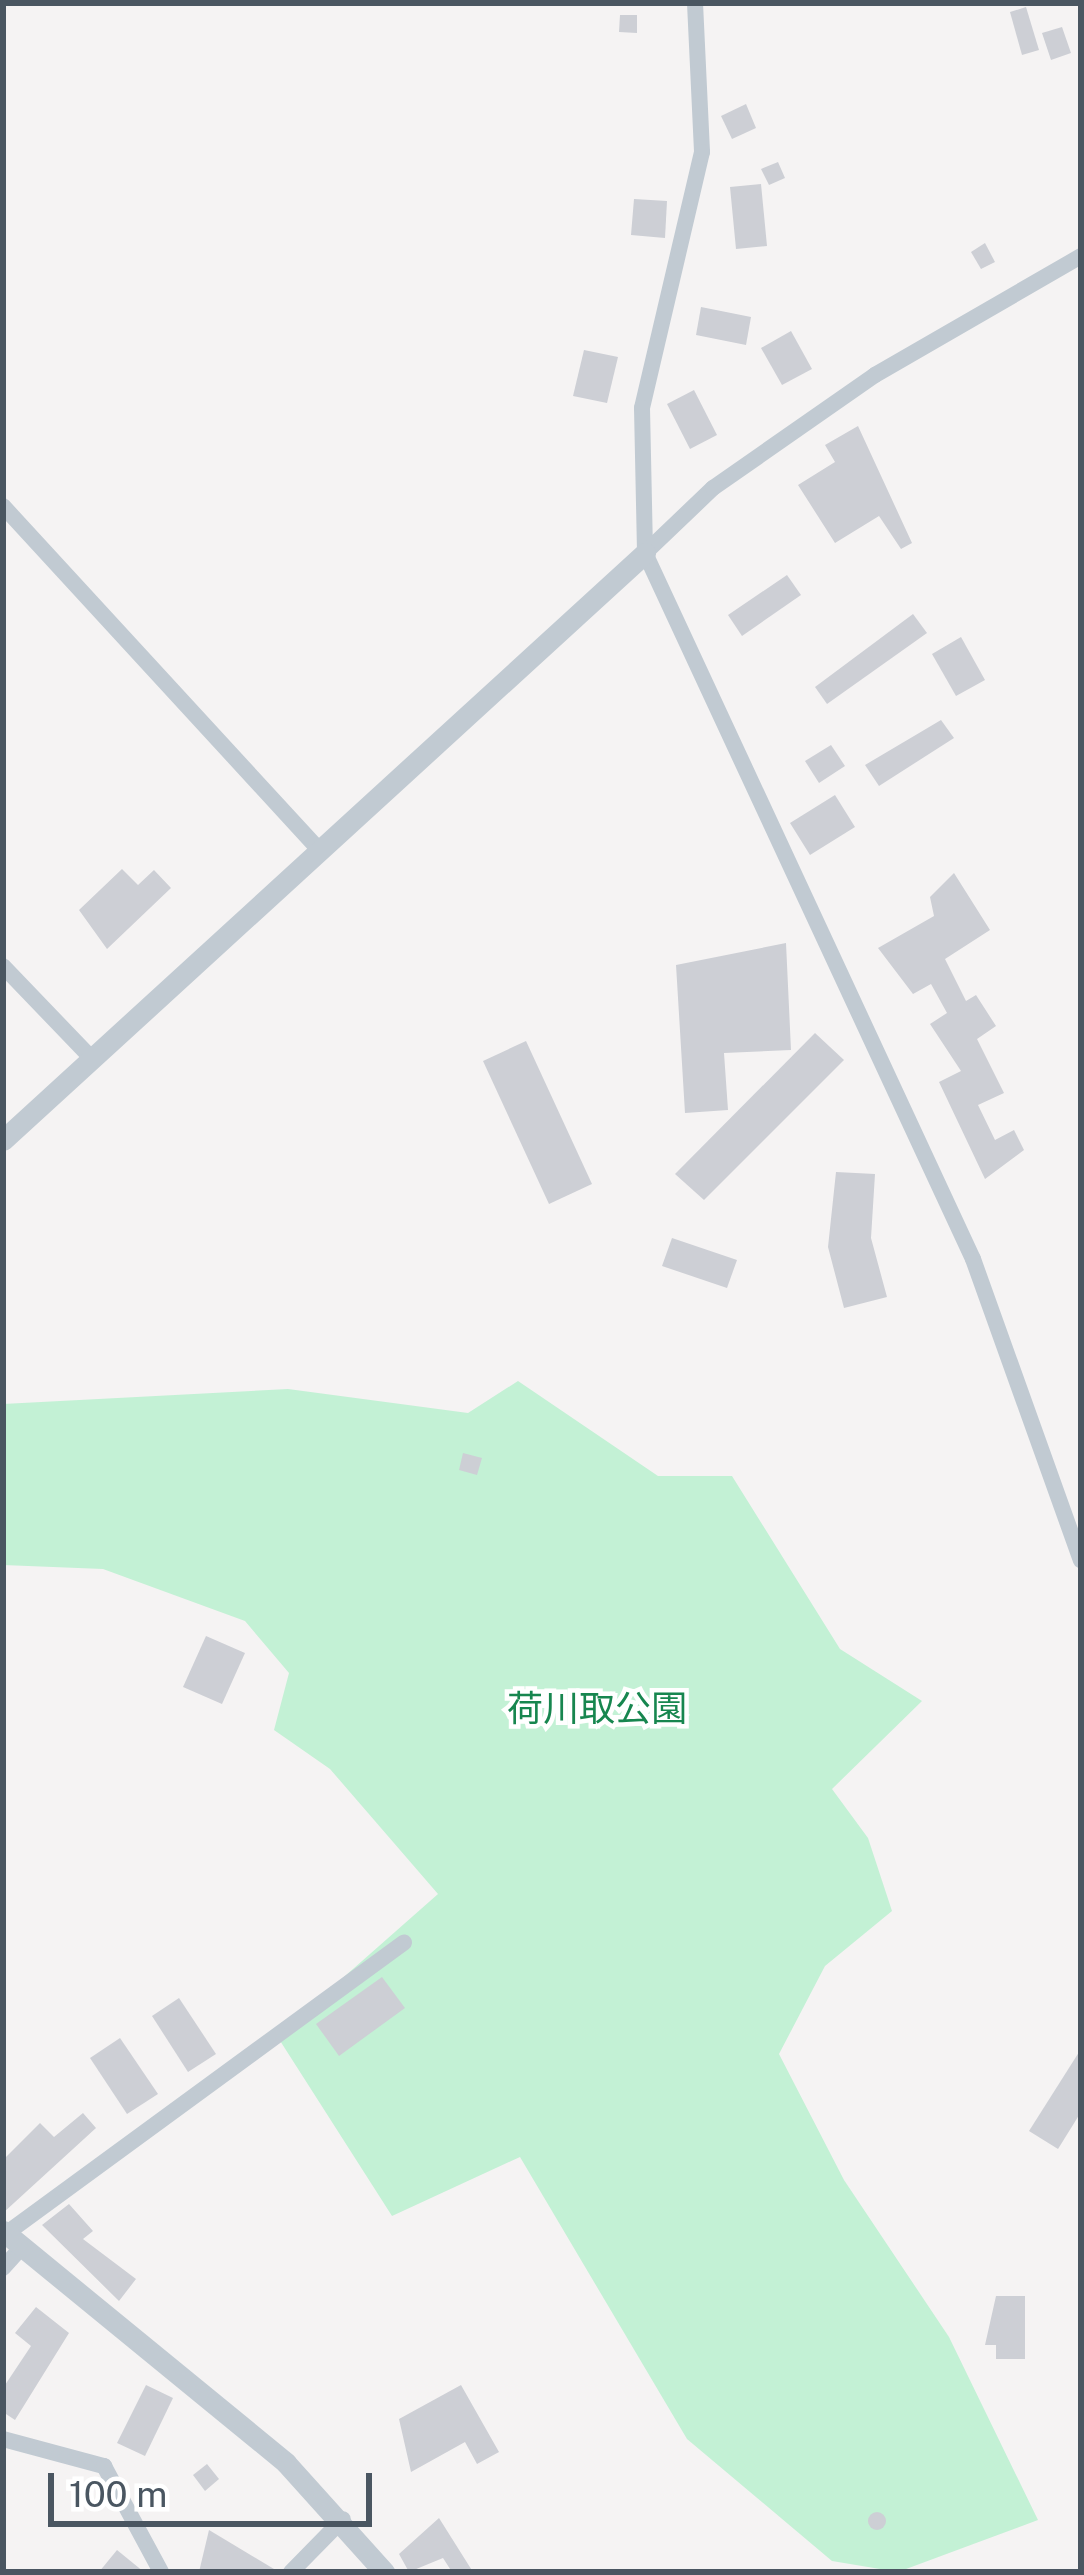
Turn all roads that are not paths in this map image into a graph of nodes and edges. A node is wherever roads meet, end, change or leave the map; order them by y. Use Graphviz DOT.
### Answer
graph roads {
  1 [pos="694,3"];
  2 [pos="1081,256"];
  3 [pos="3,506"];
  4 [pos="645,553"];
  5 [pos="321,852"];
  6 [pos="3,967"];
  7 [pos="93,1060"];
  8 [pos="3,1140"];
  9 [pos="1081,1560"];
  10 [pos="404,1942"];
  11 [pos="11,2237"];
  12 [pos="3,2269"];
  13 [pos="3,2439"];
  14 [pos="343,2518"];
  15 [pos="161,2572"];
  16 [pos="291,2572"];
  17 [pos="384,2572"];
  1 -- 4 [label="street"];
  2 -- 4 [label="street"];
  3 -- 5 [label="street"];
  4 -- 5 [label="street"];
  4 -- 9 [label="street"];
  5 -- 7 [label="street"];
  6 -- 7 [label="street"];
  7 -- 8 [label="street"];
  10 -- 11 [label="street"];
  11 -- 12 [label="street"];
  11 -- 14 [label="street"];
  13 -- 15 [label="street"];
  14 -- 16 [label="street"];
  14 -- 17 [label="street"];
}
